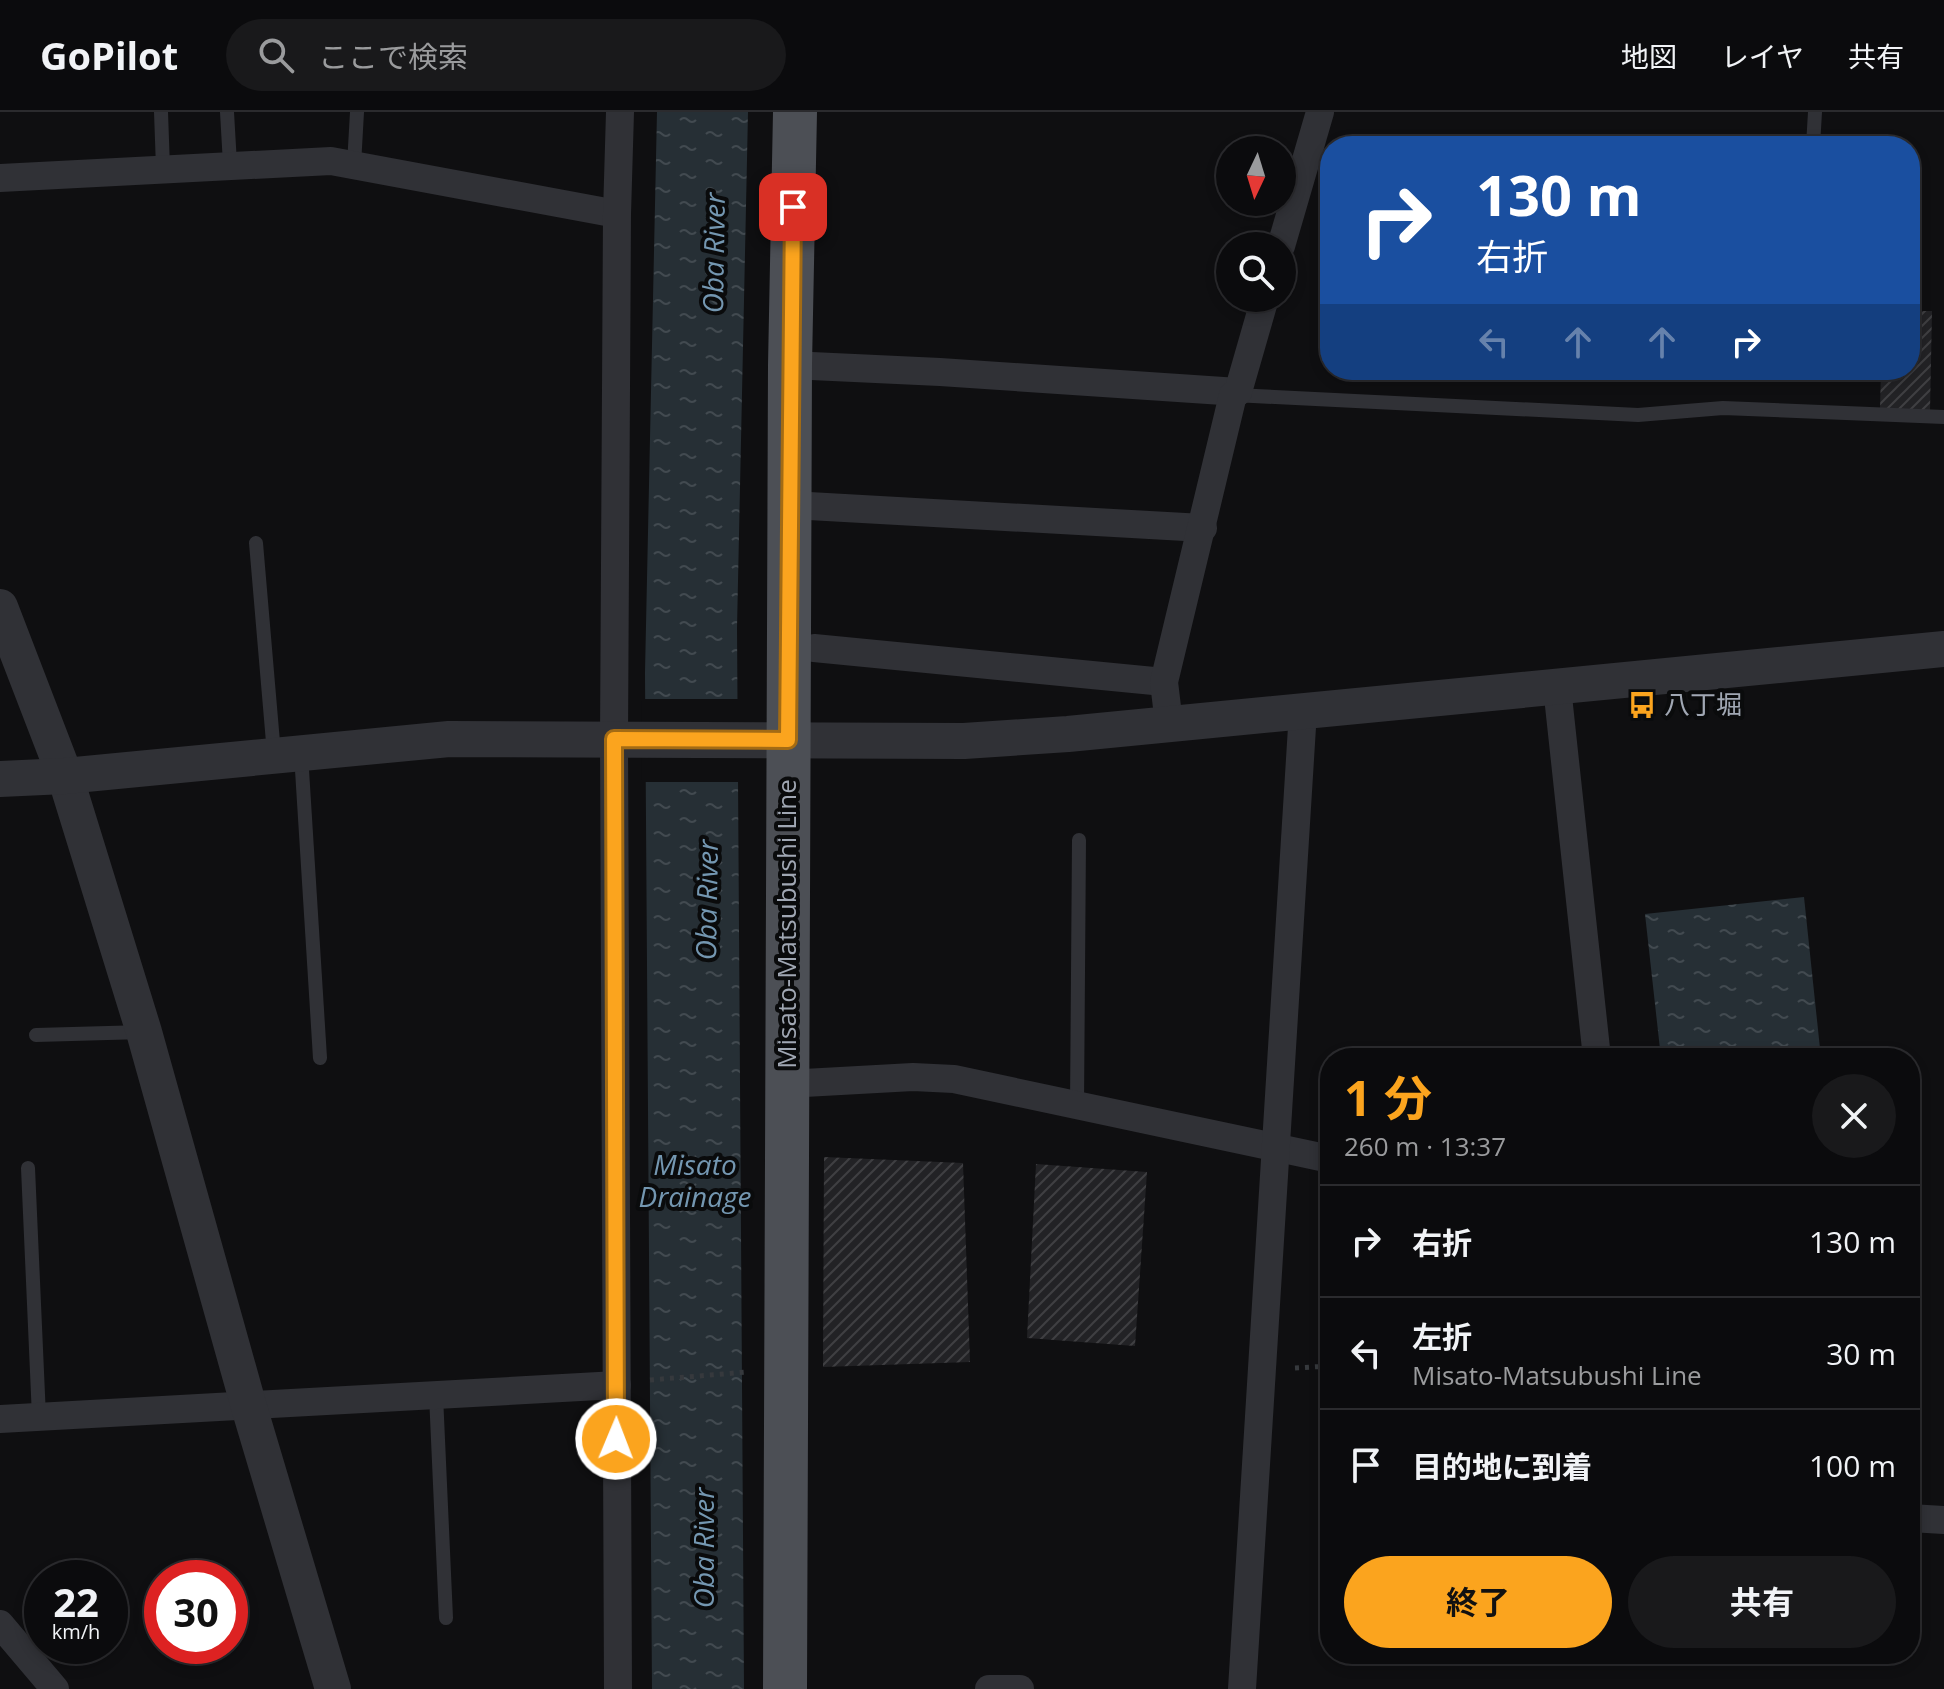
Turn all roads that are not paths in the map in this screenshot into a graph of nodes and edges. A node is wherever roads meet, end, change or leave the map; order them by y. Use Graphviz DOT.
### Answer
graph roads {
  1 [pos="161,112"];
  2 [pos="227,112"];
  3 [pos="357,112"];
  4 [pos="620,112"];
  5 [pos="795,112"];
  6 [pos="1320,112"];
  7 [pos="1815,112"];
  8 [pos="1814,136"];
  9 [pos="230,164"];
  10 [pos="354,165"];
  11 [pos="163,168"];
  12 [pos="0,178"];
  13 [pos="617,214"];
  14 [pos="1285,232"];
  15 [pos="1261,312"];
  16 [pos="790,365"];
  17 [pos="1236,394"];
  18 [pos="1944,417"];
  19 [pos="791,505"];
  20 [pos="1203,528"];
  21 [pos="256,543"];
  22 [pos="0,607"];
  23 [pos="814,648"];
  24 [pos="1944,649"];
  25 [pos="1164,682"];
  26 [pos="1557,687"];
  27 [pos="1303,711"];
  28 [pos="1169,724"];
  29 [pos="624,739"];
  30 [pos="774,740"];
  31 [pos="287,754"];
  32 [pos="65,776"];
  33 [pos="0,779"];
  34 [pos="1079,840"];
  35 [pos="144,1032"];
  36 [pos="36,1035"];
  37 [pos="1596,1048"];
  38 [pos="320,1058"];
  39 [pos="786,1084"];
  40 [pos="1077,1106"];
  41 [pos="1275,1147"];
  42 [pos="1320,1157"];
  43 [pos="28,1168"];
  44 [pos="617,1384"];
  45 [pos="436,1395"];
  46 [pos="249,1407"];
  47 [pos="39,1417"];
  48 [pos="0,1419"];
  49 [pos="1920,1519"];
  50 [pos="1944,1520"];
  51 [pos="446,1618"];
  52 [pos="0,1624"];
  53 [pos="55,1689"];
  54 [pos="333,1689"];
  55 [pos="618,1689"];
  56 [pos="785,1689"];
  57 [pos="989,1689"];
  58 [pos="1020,1689"];
  59 [pos="1242,1689"];
  1 -- 11 [label="lane"];
  2 -- 9 [label="lane"];
  3 -- 10 [label="lane"];
  4 -- 13 [label="street"];
  5 -- 16 [label="main road, Misato-Matsubushi Line"];
  6 -- 14 [label="street"];
  7 -- 8 [label="lane"];
  9 -- 10 [label="street"];
  9 -- 11 [label="street"];
  10 -- 13 [label="street"];
  11 -- 12 [label="street"];
  13 -- 29 [label="street"];
  15 -- 17 [label="street"];
  16 -- 17 [label="street"];
  16 -- 19 [label="main road, Misato-Matsubushi Line"];
  17 -- 18 [label="lane"];
  17 -- 20 [label="street"];
  19 -- 20 [label="street"];
  19 -- 30 [label="main road, Misato-Matsubushi Line"];
  20 -- 25 [label="street"];
  21 -- 31 [label="lane"];
  22 -- 32 [label="street"];
  23 -- 25 [label="street"];
  24 -- 26 [label="street"];
  25 -- 28 [label="street"];
  26 -- 27 [label="street"];
  26 -- 37 [label="street"];
  27 -- 28 [label="street"];
  27 -- 41 [label="street"];
  28 -- 30 [label="street"];
  29 -- 30 [label="street"];
  29 -- 31 [label="street"];
  29 -- 44 [label="street"];
  30 -- 39 [label="main road, Misato-Matsubushi Line"];
  31 -- 32 [label="street"];
  31 -- 38 [label="lane"];
  32 -- 33 [label="street"];
  32 -- 35 [label="street"];
  34 -- 40 [label="lane"];
  35 -- 36 [label="lane"];
  35 -- 46 [label="street"];
  39 -- 40 [label="street"];
  39 -- 56 [label="main road, Misato-Matsubushi Line"];
  40 -- 41 [label="street"];
  41 -- 42 [label="street"];
  41 -- 59 [label="street"];
  43 -- 47 [label="lane"];
  44 -- 45 [label="street"];
  44 -- 55 [label="street"];
  45 -- 46 [label="street"];
  45 -- 51 [label="lane"];
  46 -- 47 [label="street"];
  46 -- 54 [label="street"];
  47 -- 48 [label="street"];
  49 -- 50 [label="street"];
  52 -- 53 [label="street"];
  57 -- 58 [label="street"];
}
